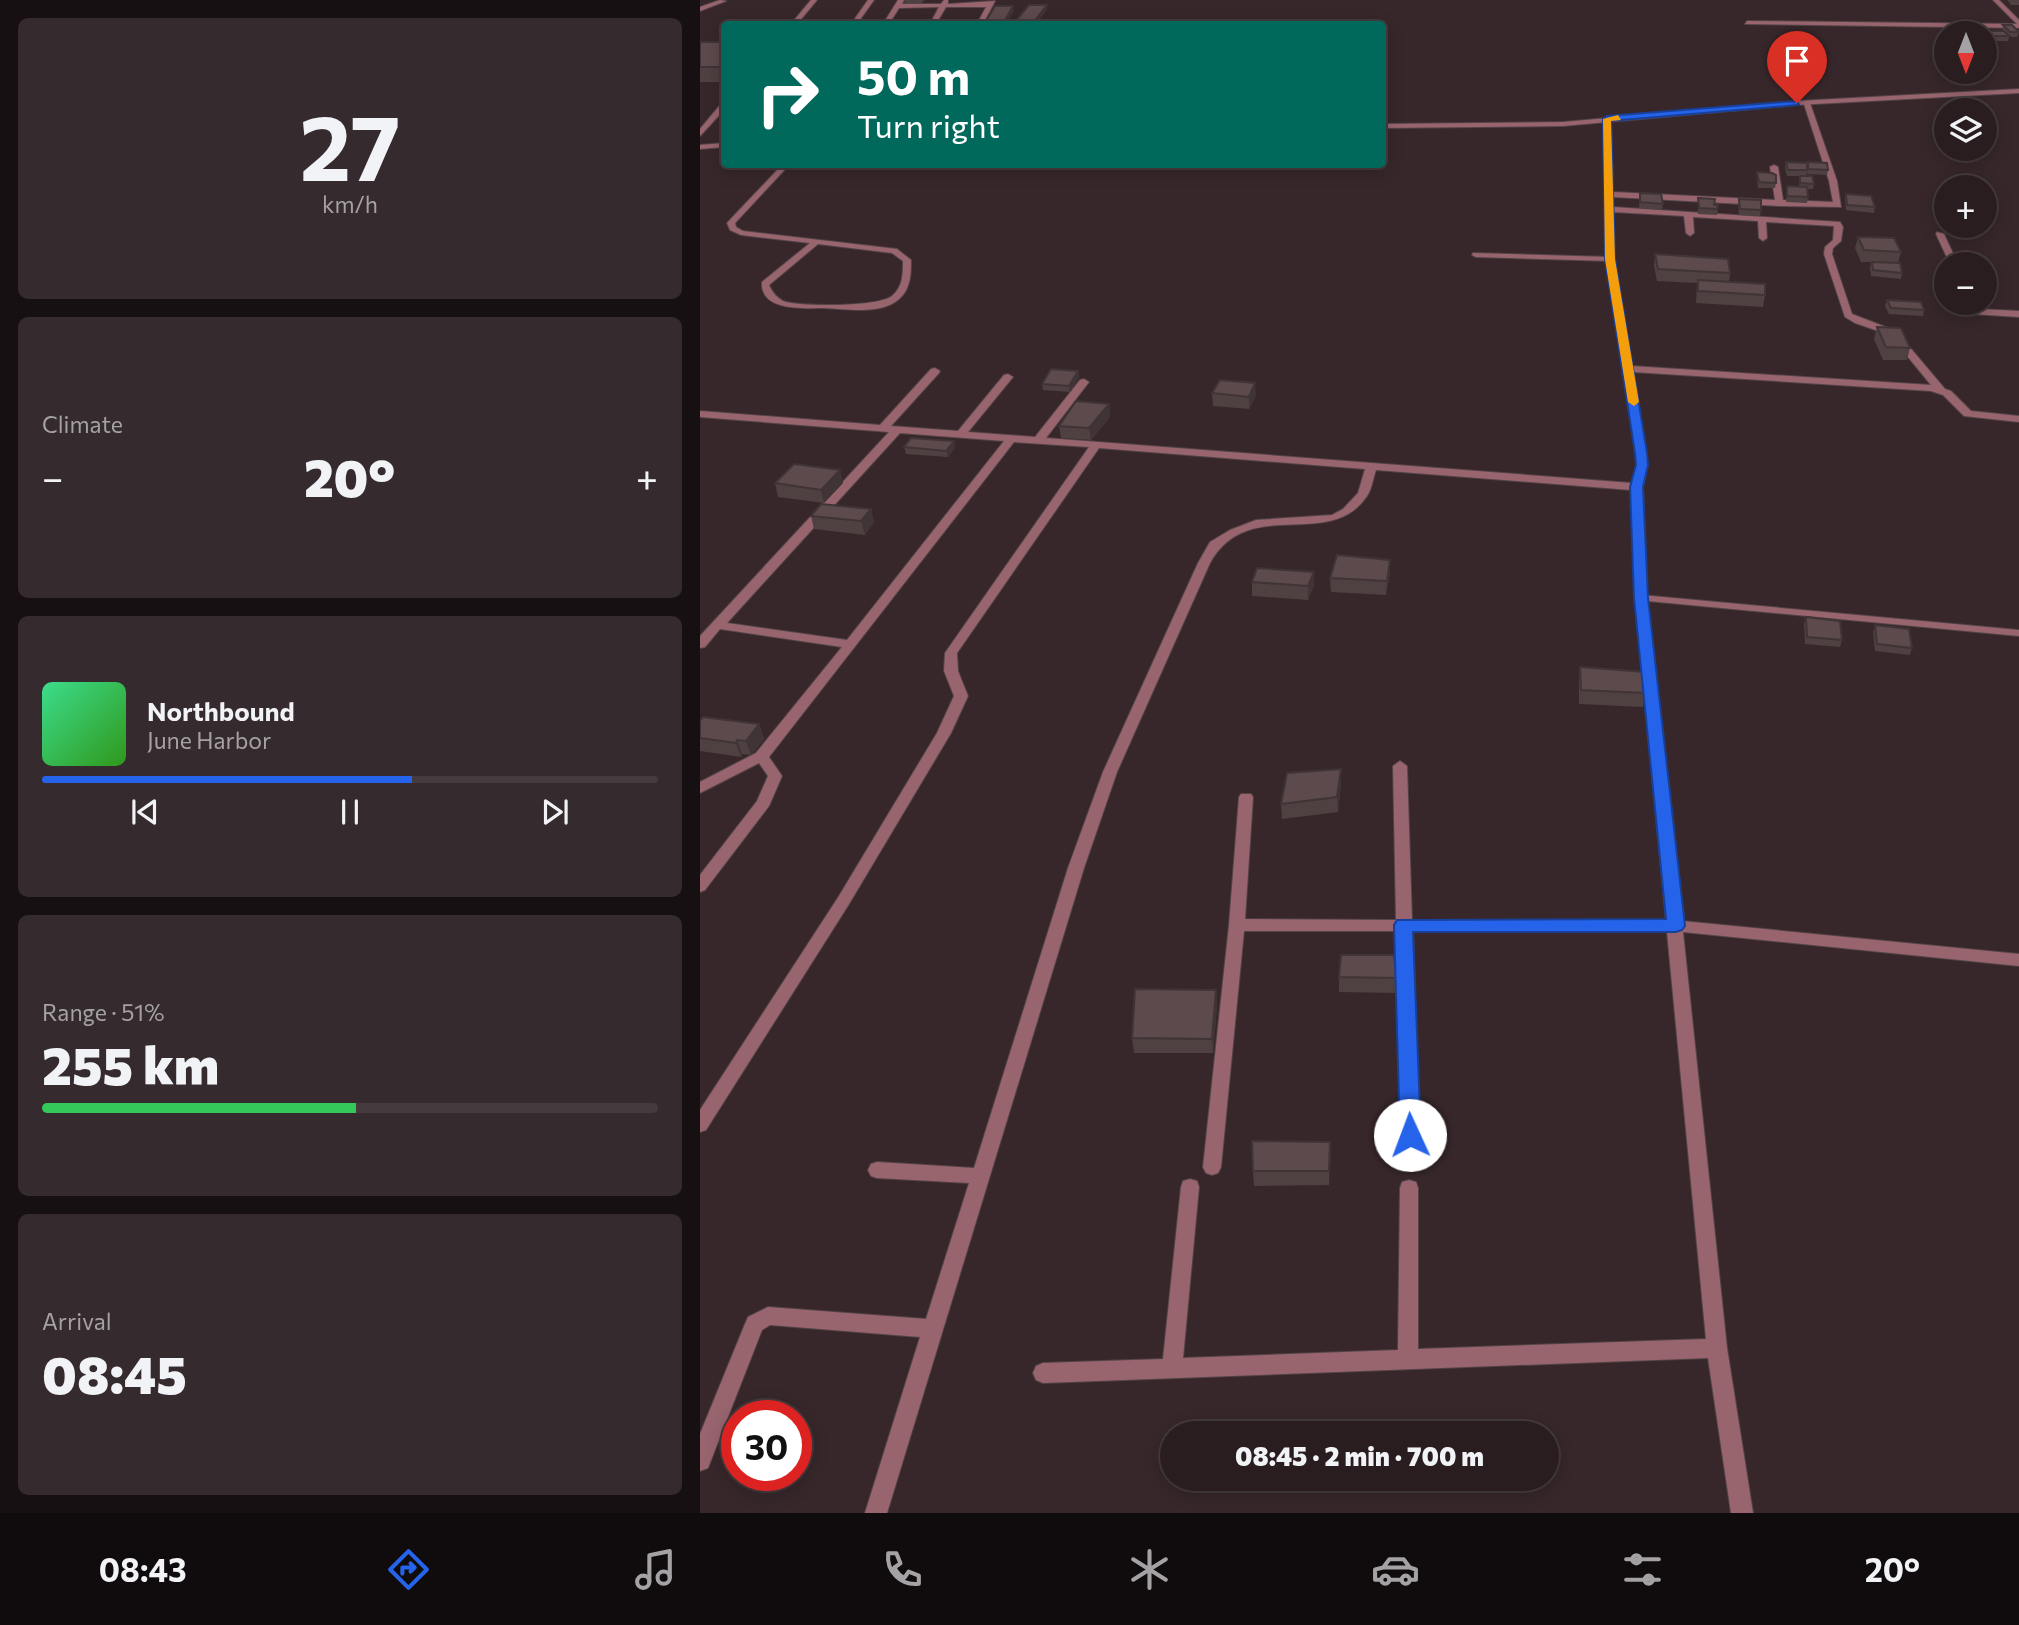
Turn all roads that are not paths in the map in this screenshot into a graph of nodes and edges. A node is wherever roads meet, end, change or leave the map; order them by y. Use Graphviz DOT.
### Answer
graph roads {
  1 [pos="814,0"];
  2 [pos="871,0"];
  3 [pos="1996,0"];
  4 [pos="723,1"];
  5 [pos="900,3"];
  6 [pos="945,3"];
  7 [pos="991,3"];
  8 [pos="700,9"];
  9 [pos="796,21"];
  10 [pos="856,21"];
  11 [pos="888,21"];
  12 [pos="935,21"];
  13 [pos="982,21"];
  14 [pos="1747,23"];
  15 [pos="2019,25"];
  16 [pos="2019,90"];
  17 [pos="1806,103"];
  18 [pos="721,110"];
  19 [pos="1607,119"];
  20 [pos="1386,126"];
  21 [pos="700,134"];
  22 [pos="721,145"];
  23 [pos="700,148"];
  24 [pos="1774,167"];
  25 [pos="783,168"];
  26 [pos="1609,201"];
  27 [pos="1780,204"];
  28 [pos="1688,214"];
  29 [pos="1762,218"];
  30 [pos="1690,233"];
  31 [pos="1763,239"];
  32 [pos="817,241"];
  33 [pos="1476,255"];
  34 [pos="1610,259"];
  35 [pos="1997,313"];
  36 [pos="2019,314"];
  37 [pos="1628,369"];
  38 [pos="935,371"];
  39 [pos="1008,377"];
  40 [pos="1084,382"];
  41 [pos="1941,390"];
  42 [pos="700,414"];
  43 [pos="2019,419"];
  44 [pos="883,428"];
  45 [pos="898,429"];
  46 [pos="960,435"];
  47 [pos="1010,440"];
  48 [pos="1037,442"];
  49 [pos="1096,446"];
  50 [pos="1371,467"];
  51 [pos="1637,487"];
  52 [pos="1641,598"];
  53 [pos="717,625"];
  54 [pos="2019,634"];
  55 [pos="700,643"];
  56 [pos="851,644"];
  57 [pos="761,756"];
  58 [pos="1400,765"];
  59 [pos="700,788"];
  60 [pos="1246,797"];
  61 [pos="700,886"];
  62 [pos="1237,925"];
  63 [pos="1403,925"];
  64 [pos="1676,926"];
  65 [pos="2019,960"];
  66 [pos="700,1125"];
  67 [pos="1411,1161"];
  68 [pos="1212,1167"];
  69 [pos="877,1170"];
  70 [pos="980,1176"];
  71 [pos="1190,1187"];
  72 [pos="1409,1188"];
  73 [pos="932,1329"];
  74 [pos="1717,1348"];
  75 [pos="1408,1360"];
  76 [pos="1172,1368"];
  77 [pos="1043,1373"];
  78 [pos="700,1460"];
  79 [pos="876,1513"];
  80 [pos="1742,1513"];
  1 -- 9 [label="street"];
  2 -- 10 [label="street"];
  3 -- 15 [label="street"];
  4 -- 8 [label="street"];
  5 -- 6 [label="street"];
  5 -- 11 [label="street"];
  6 -- 7 [label="street"];
  6 -- 12 [label="street"];
  7 -- 13 [label="street"];
  14 -- 15 [label="lane"];
  16 -- 17 [label="street"];
  17 -- 19 [label="street"];
  17 -- 27 [label="street"];
  18 -- 21 [label="street"];
  19 -- 20 [label="street"];
  19 -- 26 [label="street"];
  22 -- 23 [label="street"];
  24 -- 27 [label="street"];
  25 -- 32 [label="lane"];
  26 -- 27 [label="street"];
  26 -- 28 [label="street"];
  26 -- 34 [label="street"];
  28 -- 29 [label="street"];
  28 -- 30 [label="street"];
  29 -- 31 [label="street"];
  29 -- 41 [label="street"];
  32 -- 32 [label="lane"];
  33 -- 34 [label="lane"];
  34 -- 37 [label="street"];
  35 -- 36 [label="street"];
  37 -- 41 [label="street"];
  37 -- 51 [label="street"];
  38 -- 44 [label="street"];
  39 -- 46 [label="street"];
  40 -- 48 [label="street"];
  41 -- 43 [label="street"];
  42 -- 44 [label="street"];
  44 -- 45 [label="street"];
  45 -- 46 [label="street"];
  45 -- 53 [label="street"];
  46 -- 47 [label="street"];
  47 -- 48 [label="street"];
  47 -- 56 [label="street"];
  48 -- 49 [label="street"];
  49 -- 50 [label="street"];
  49 -- 66 [label="street"];
  50 -- 51 [label="street"];
  50 -- 70 [label="street"];
  51 -- 52 [label="street"];
  52 -- 54 [label="lane"];
  52 -- 64 [label="street"];
  53 -- 55 [label="street"];
  53 -- 56 [label="street"];
  56 -- 57 [label="street"];
  57 -- 59 [label="street"];
  57 -- 61 [label="street"];
  58 -- 63 [label="street"];
  60 -- 62 [label="street"];
  62 -- 63 [label="street"];
  62 -- 68 [label="street"];
  63 -- 64 [label="street"];
  63 -- 67 [label="street"];
  64 -- 65 [label="street"];
  64 -- 74 [label="street"];
  69 -- 70 [label="street"];
  70 -- 73 [label="street"];
  71 -- 76 [label="street"];
  72 -- 75 [label="street"];
  73 -- 78 [label="street"];
  73 -- 79 [label="street"];
  74 -- 75 [label="street"];
  74 -- 80 [label="street"];
  75 -- 76 [label="street"];
  76 -- 77 [label="street"];
}
